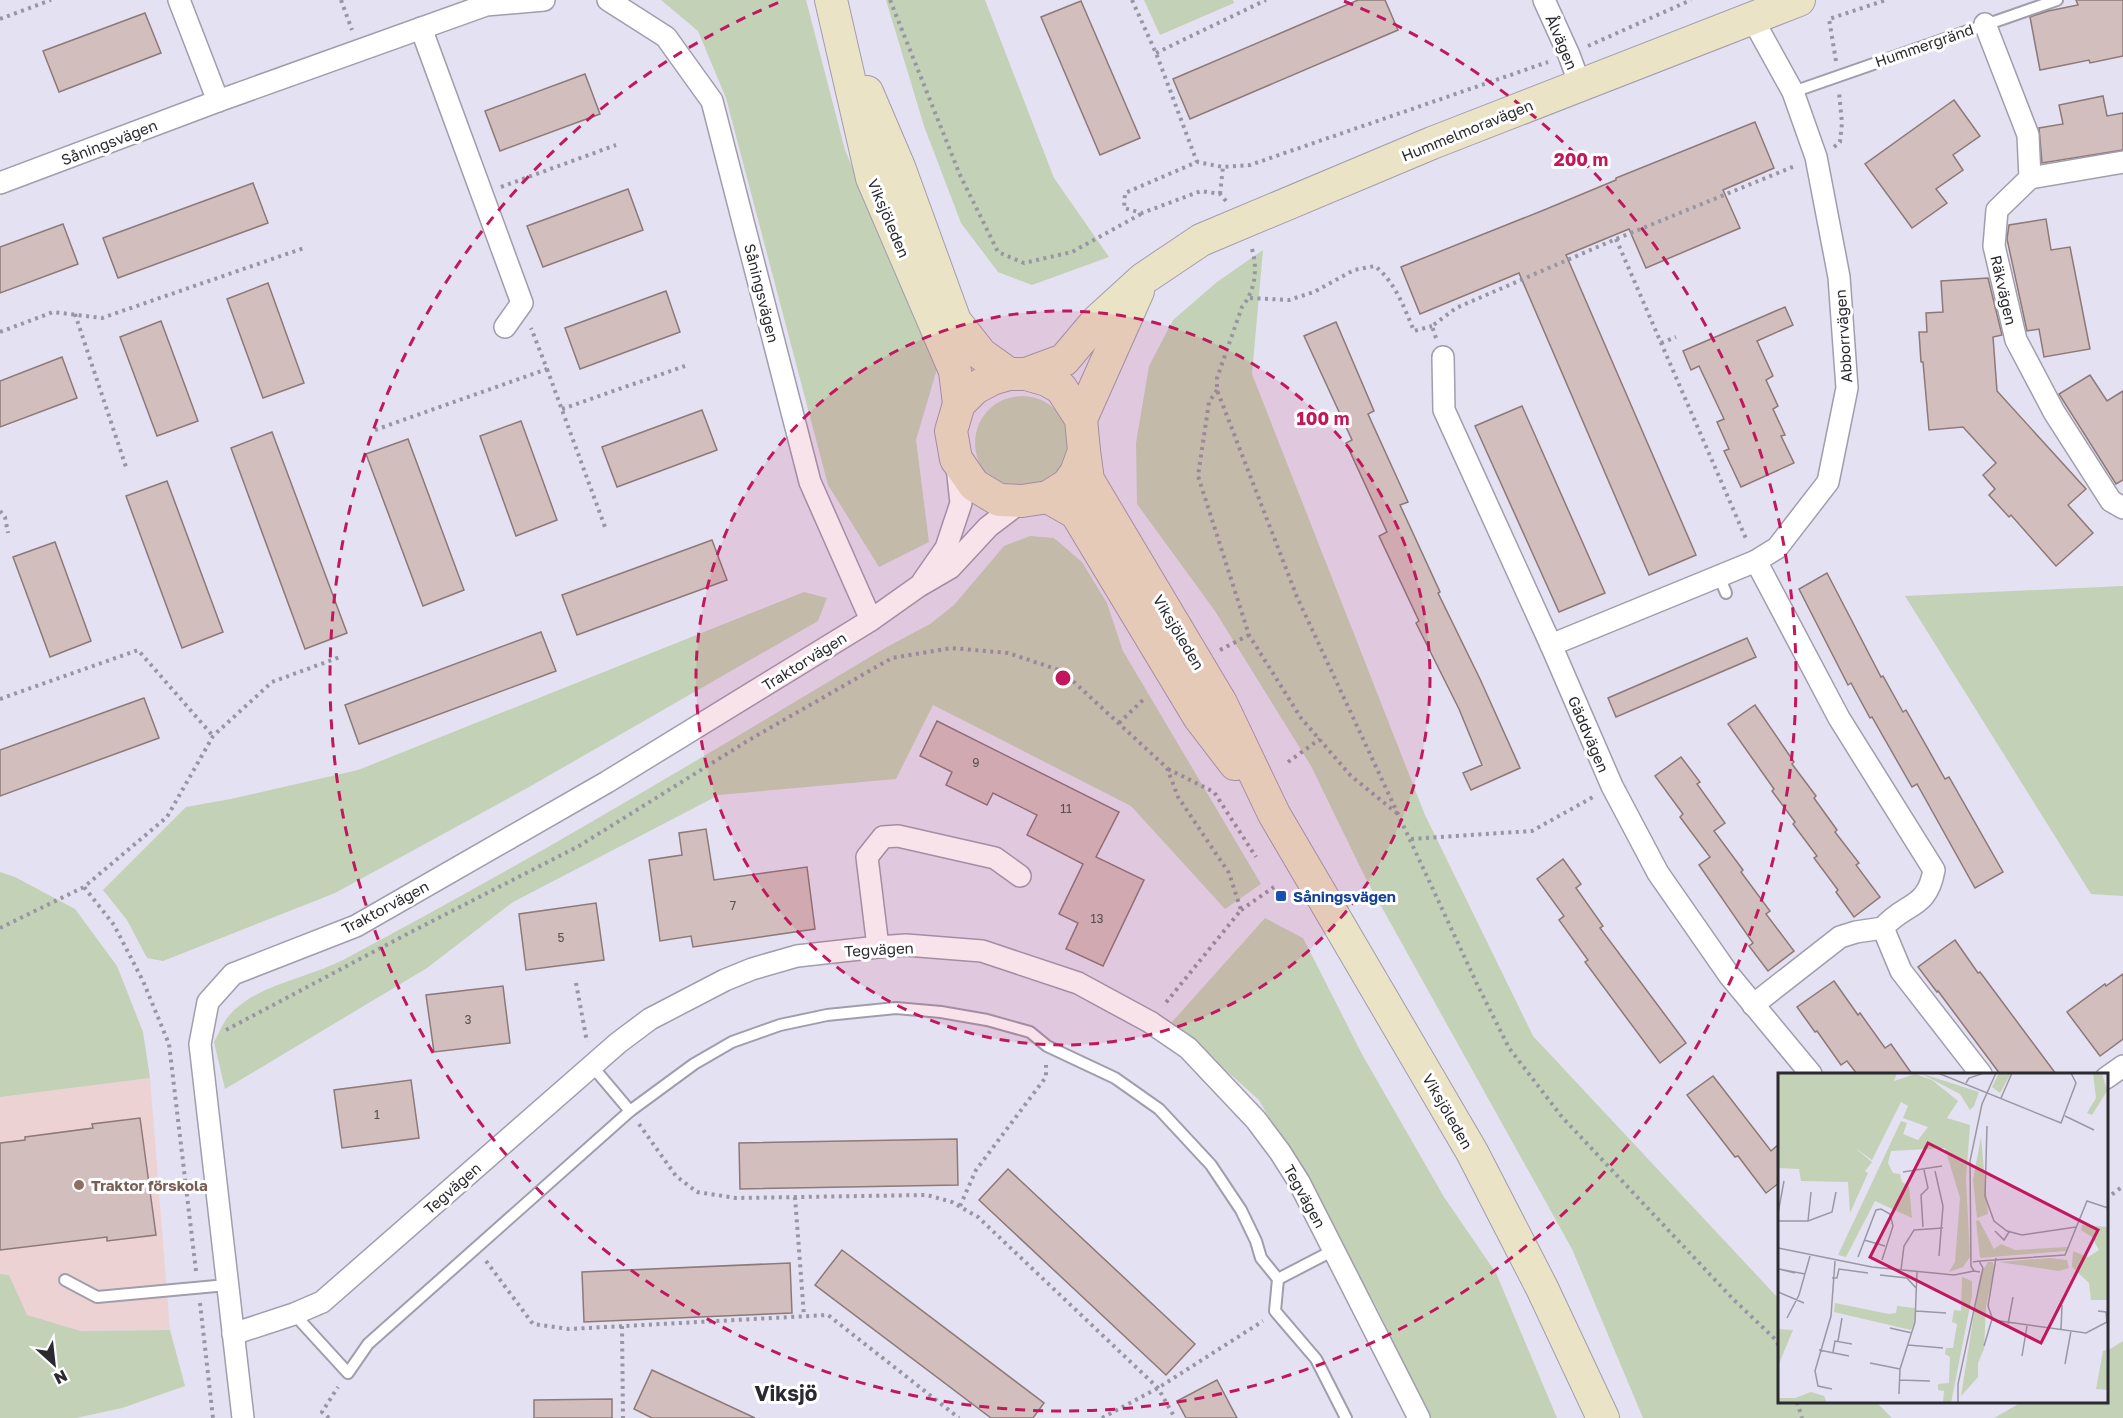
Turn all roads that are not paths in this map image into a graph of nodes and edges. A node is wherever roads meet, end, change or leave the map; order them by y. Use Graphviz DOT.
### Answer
graph roads {
  1 [pos="179,0"];
  2 [pos="544,0"];
  3 [pos="608,0"];
  4 [pos="1544,0"];
  5 [pos="1799,0"];
  6 [pos="2056,0"];
  7 [pos="835,13"];
  8 [pos="1752,18"];
  9 [pos="1985,24"];
  10 [pos="421,28"];
  11 [pos="1580,85"];
  12 [pos="1793,92"];
  13 [pos="218,101"];
  14 [pos="2123,162"];
  15 [pos="2030,178"];
  16 [pos="0,183"];
  17 [pos="1143,279"];
  18 [pos="505,327"];
  19 [pos="1443,357"];
  20 [pos="1018,374"];
  21 [pos="959,404"];
  22 [pos="1081,419"];
  23 [pos="1083,451"];
  24 [pos="956,459"];
  25 [pos="1035,499"];
  26 [pos="2123,508"];
  27 [pos="1756,561"];
  28 [pos="919,586"];
  29 [pos="871,620"];
  30 [pos="1551,645"];
  31 [pos="1274,814"];
  32 [pos="1020,876"];
  33 [pos="1883,928"];
  34 [pos="878,947"];
  35 [pos="1752,1005"];
  36 [pos="592,1066"];
  37 [pos="2123,1066"];
  38 [pos="1810,1073"];
  39 [pos="1980,1073"];
  40 [pos="2108,1077"];
  41 [pos="630,1111"];
  42 [pos="1334,1250"];
  43 [pos="65,1280"];
  44 [pos="1278,1280"];
  45 [pos="227,1285"];
  46 [pos="294,1314"];
  47 [pos="233,1334"];
  48 [pos="243,1418"];
  49 [pos="1346,1418"];
  50 [pos="1419,1418"];
  51 [pos="1603,1418"];
  1 -- 13 [label="street"];
  2 -- 10 [label="street, Såningsvägen"];
  3 -- 29 [label="street, Såningsvägen"];
  4 -- 11 [label="street, Ålvägen"];
  5 -- 8 [label="main road, Hummelmoravägen"];
  6 -- 9 [label="lane, Hummergränd"];
  7 -- 20 [label="main road, Viksjöleden"];
  7 -- 21 [label="main road, Viksjöleden"];
  8 -- 11 [label="main road, Hummelmoravägen"];
  8 -- 12 [label="street, Abborrvägen"];
  9 -- 12 [label="lane, Hummergränd"];
  9 -- 15 [label="street"];
  10 -- 13 [label="street, Såningsvägen"];
  10 -- 18 [label="street"];
  11 -- 17 [label="main road, Hummelmoravägen"];
  12 -- 27 [label="street, Abborrvägen"];
  13 -- 16 [label="street, Såningsvägen"];
  14 -- 15 [label="street"];
  15 -- 26 [label="street, Räkvägen"];
  17 -- 20 [label="main road, Hummelmoravägen"];
  17 -- 22 [label="main road"];
  19 -- 30 [label="street, Gäddvägen"];
  20 -- 21 [label="main road"];
  20 -- 22 [label="main road"];
  21 -- 24 [label="main road"];
  22 -- 23 [label="main road"];
  23 -- 25 [label="main road"];
  23 -- 31 [label="main road, Viksjöleden"];
  24 -- 25 [label="main road"];
  24 -- 28 [label="street, Traktorvägen"];
  25 -- 28 [label="street, Traktorvägen"];
  25 -- 31 [label="main road, Viksjöleden"];
  27 -- 30 [label="street, Abborrvägen"];
  27 -- 33 [label="street"];
  28 -- 29 [label="street, Traktorvägen"];
  29 -- 45 [label="street, Traktorvägen"];
  30 -- 35 [label="street, Gäddvägen"];
  31 -- 51 [label="main road, Viksjöleden"];
  32 -- 34 [label="street"];
  33 -- 35 [label="street"];
  33 -- 39 [label="street"];
  34 -- 36 [label="street, Tegvägen"];
  34 -- 42 [label="street, Tegvägen"];
  35 -- 38 [label="street, Gäddvägen"];
  36 -- 41 [label="lane"];
  36 -- 46 [label="street, Tegvägen"];
  37 -- 40 [label="street"];
  41 -- 44 [label="lane"];
  41 -- 46 [label="lane"];
  42 -- 44 [label="lane"];
  42 -- 50 [label="street, Tegvägen"];
  43 -- 45 [label="lane"];
  44 -- 49 [label="lane"];
  45 -- 47 [label="street, Traktorvägen"];
  46 -- 47 [label="street, Tegvägen"];
  47 -- 48 [label="street, Traktorvägen"];
}
